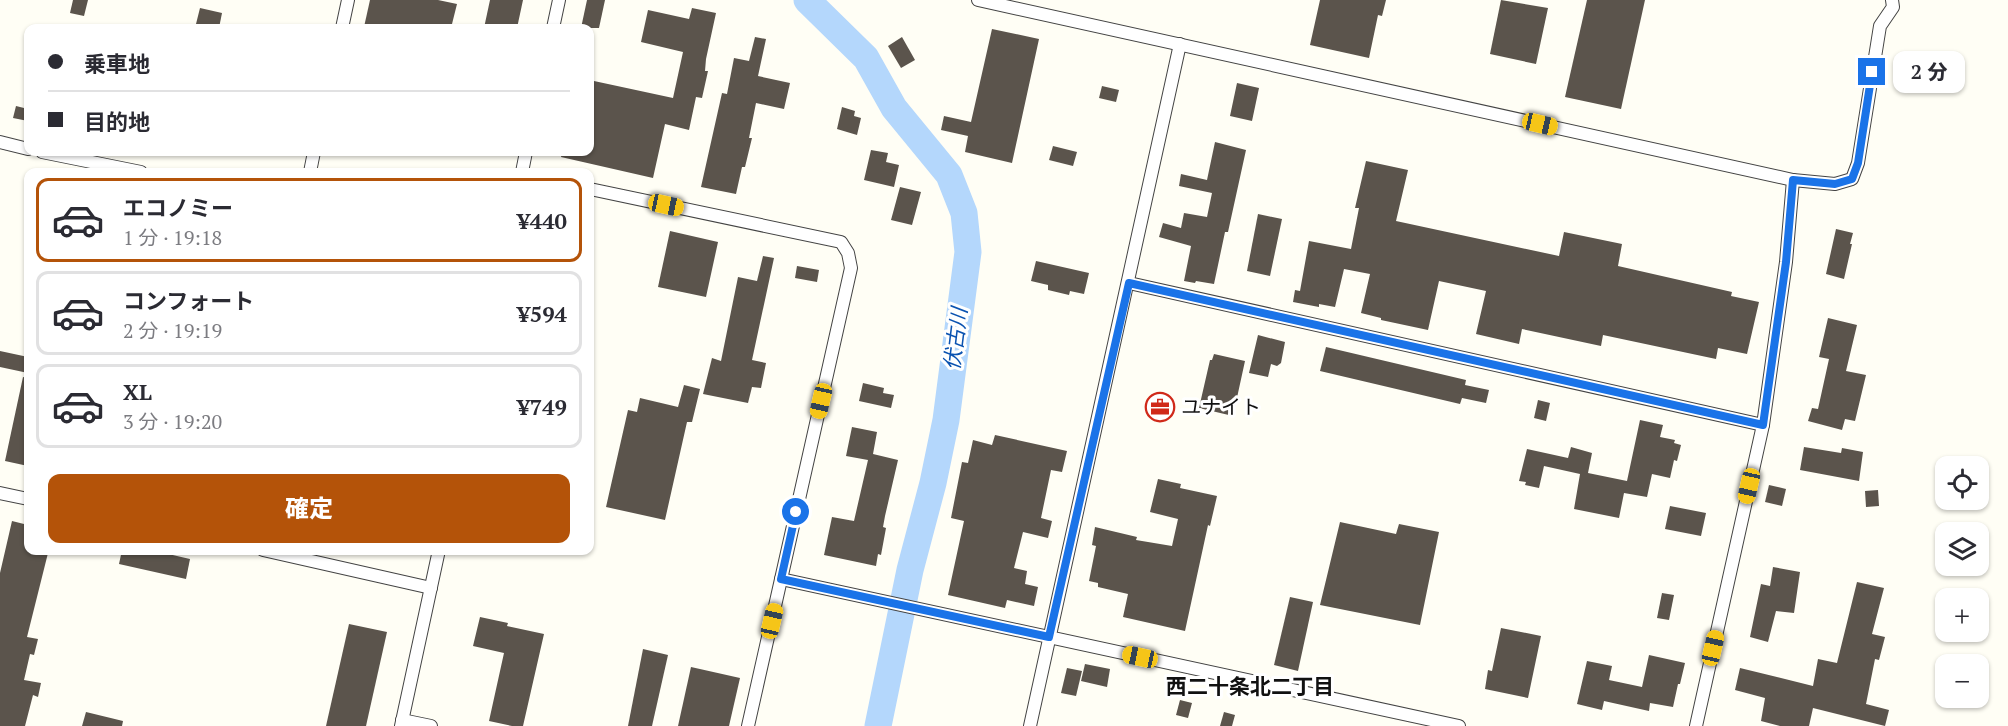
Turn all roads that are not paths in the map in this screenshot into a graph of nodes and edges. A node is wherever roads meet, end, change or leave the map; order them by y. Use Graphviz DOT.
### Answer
graph roads {
  1 [pos="348,0"];
  2 [pos="559,0"];
  3 [pos="978,0"];
  4 [pos="1892,0"];
  5 [pos="343,24"];
  6 [pos="554,24"];
  7 [pos="1180,44"];
  8 [pos="0,142"];
  9 [pos="24,147"];
  10 [pos="62,156"];
  11 [pos="121,168"];
  12 [pos="1793,180"];
  13 [pos="594,190"];
  14 [pos="1129,283"];
  15 [pos="1763,425"];
  16 [pos="0,493"];
  17 [pos="24,498"];
  18 [pos="285,555"];
  19 [pos="439,555"];
  20 [pos="781,579"];
  21 [pos="431,588"];
  22 [pos="1049,637"];
  23 [pos="401,723"];
  24 [pos="431,726"];
  25 [pos="748,726"];
  26 [pos="1030,726"];
  27 [pos="1460,726"];
  28 [pos="1696,726"];
  1 -- 5 [label="street"];
  2 -- 6 [label="street"];
  3 -- 7 [label="street"];
  4 -- 12 [label="street"];
  7 -- 12 [label="street"];
  7 -- 14 [label="street"];
  8 -- 9 [label="street"];
  10 -- 11 [label="street"];
  12 -- 15 [label="street"];
  13 -- 20 [label="street"];
  14 -- 15 [label="street"];
  14 -- 22 [label="street"];
  15 -- 28 [label="street"];
  16 -- 17 [label="street"];
  18 -- 21 [label="street"];
  19 -- 21 [label="street"];
  20 -- 22 [label="street"];
  20 -- 25 [label="street"];
  21 -- 23 [label="street"];
  22 -- 26 [label="street"];
  22 -- 27 [label="street"];
  23 -- 24 [label="street"];
}
